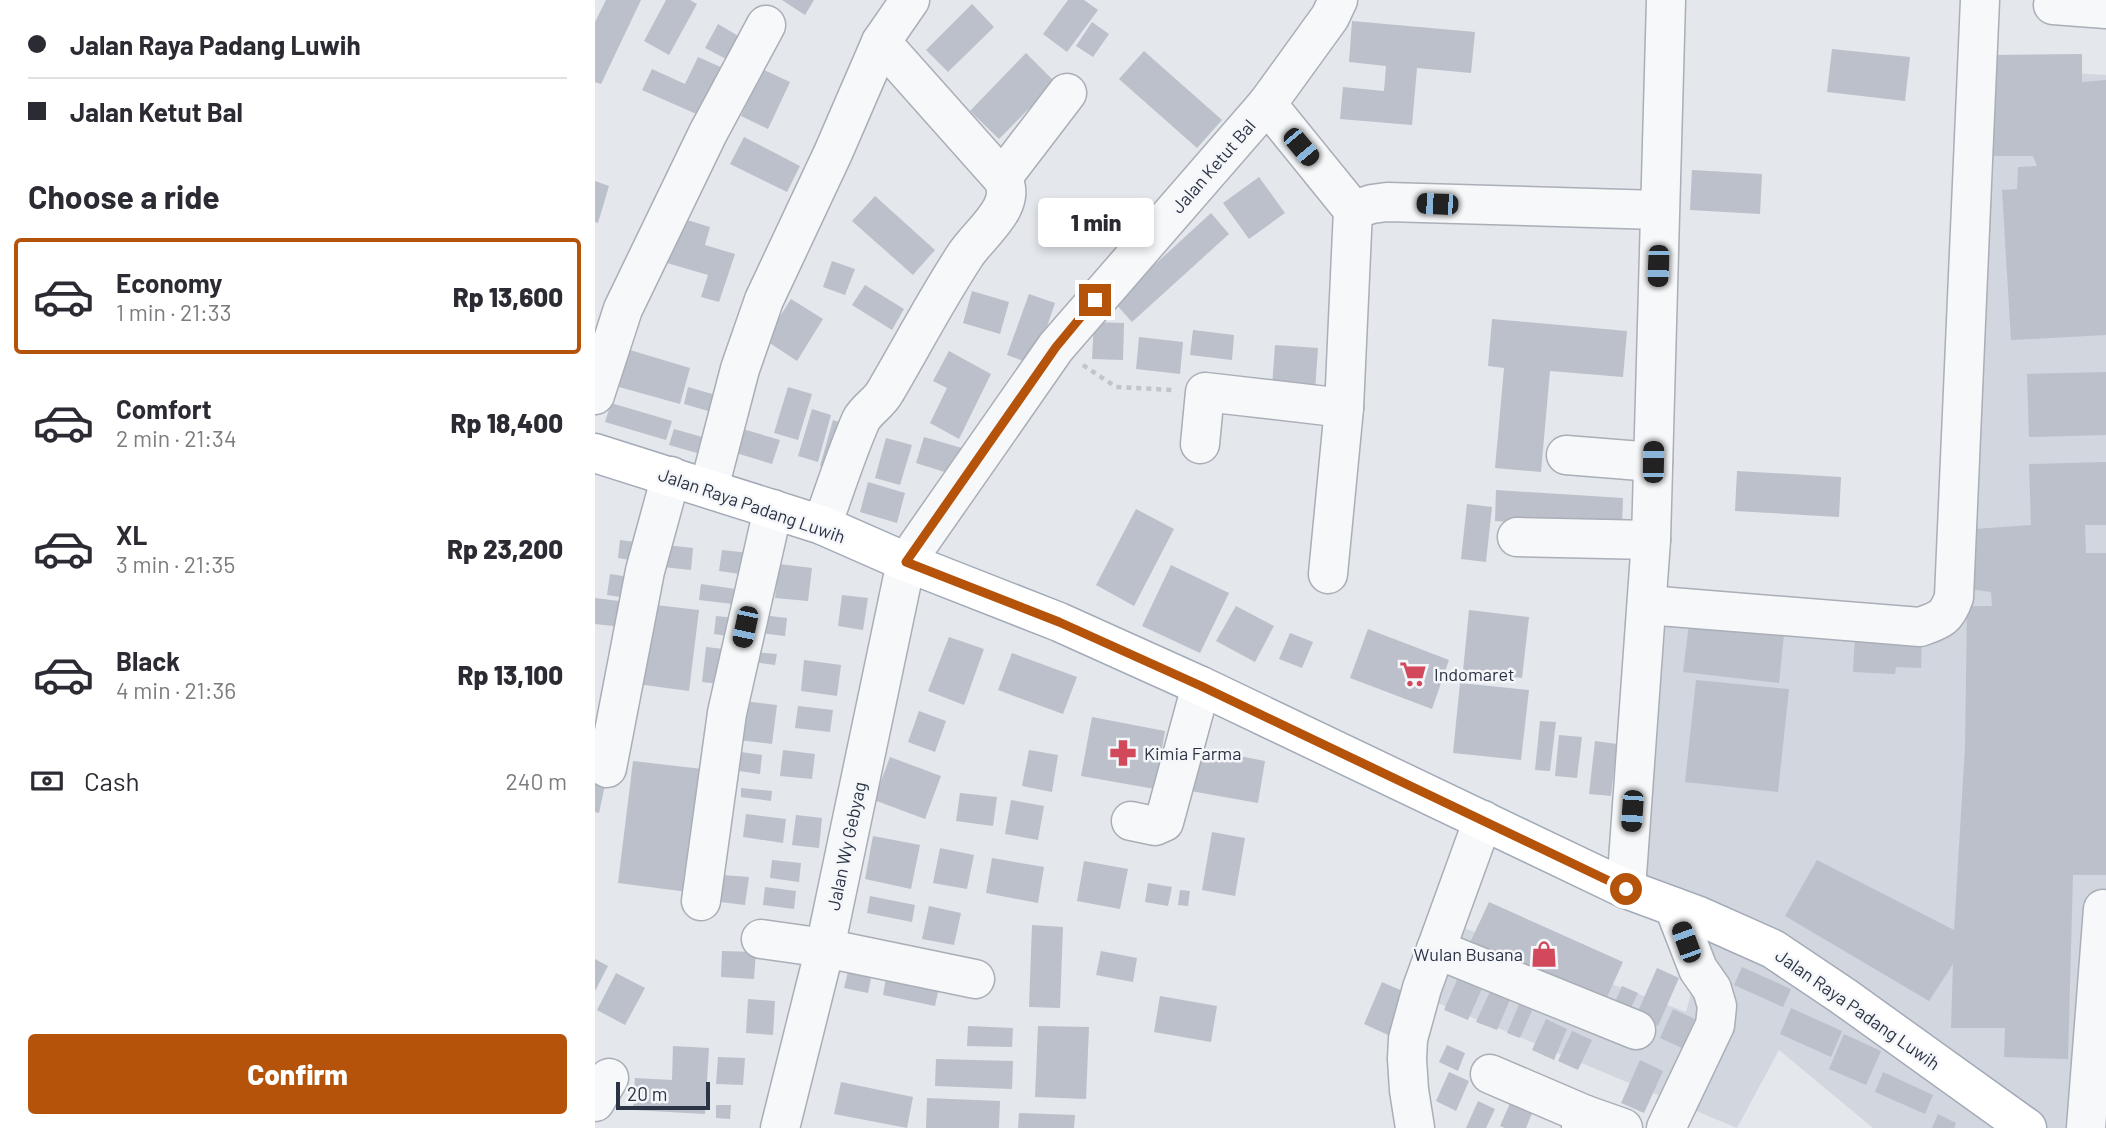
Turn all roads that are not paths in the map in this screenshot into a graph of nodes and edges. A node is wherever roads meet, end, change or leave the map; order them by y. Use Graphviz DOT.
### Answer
graph roads {
  1 [pos="910,0"];
  2 [pos="1338,0"];
  3 [pos="1665,0"];
  4 [pos="1980,0"];
  5 [pos="2053,5"];
  6 [pos="2106,9"];
  7 [pos="766,25"];
  8 [pos="881,42"];
  9 [pos="1067,93"];
  10 [pos="1266,104"];
  11 [pos="1002,177"];
  12 [pos="1353,210"];
  13 [pos="1659,210"];
  14 [pos="595,395"];
  15 [pos="1345,408"];
  16 [pos="1200,444"];
  17 [pos="595,453"];
  18 [pos="1566,455"];
  19 [pos="1653,462"];
  20 [pos="671,476"];
  21 [pos="709,488"];
  22 [pos="773,509"];
  23 [pos="822,525"];
  24 [pos="1517,537"];
  25 [pos="1651,540"];
  26 [pos="906,562"];
  27 [pos="1328,574"];
  28 [pos="1647,605"];
  29 [pos="1201,686"];
  30 [pos="607,768"];
  31 [pos="1483,820"];
  32 [pos="1131,821"];
  33 [pos="1626,889"];
  34 [pos="701,901"];
  35 [pos="1674,908"];
  36 [pos="2103,909"];
  37 [pos="761,939"];
  38 [pos="825,948"];
  39 [pos="1436,949"];
  40 [pos="975,979"];
  41 [pos="1636,1030"];
  42 [pos="1490,1074"];
  43 [pos="1583,1121"];
  44 [pos="780,1128"];
  45 [pos="1415,1128"];
  46 [pos="1623,1128"];
  47 [pos="1666,1128"];
  48 [pos="2027,1128"];
  49 [pos="2086,1128"];
  1 -- 8 [label="street"];
  2 -- 10 [label="street, Jalan Ketut Bal"];
  3 -- 13 [label="street"];
  4 -- 28 [label="street"];
  5 -- 6 [label="street"];
  7 -- 14 [label="street"];
  8 -- 11 [label="street"];
  8 -- 21 [label="street"];
  9 -- 11 [label="street"];
  10 -- 12 [label="street"];
  10 -- 26 [label="street, Jalan Ketut Bal"];
  11 -- 23 [label="street"];
  12 -- 13 [label="street"];
  12 -- 15 [label="street"];
  13 -- 19 [label="street"];
  15 -- 16 [label="street"];
  15 -- 27 [label="street"];
  17 -- 20 [label="main road, Jalan Raya Padang Luwih"];
  18 -- 19 [label="street"];
  19 -- 25 [label="street"];
  20 -- 21 [label="main road, Jalan Raya Padang Luwih"];
  20 -- 30 [label="street"];
  21 -- 22 [label="main road, Jalan Raya Padang Luwih"];
  22 -- 23 [label="main road, Jalan Raya Padang Luwih"];
  22 -- 34 [label="street"];
  23 -- 26 [label="main road, Jalan Raya Padang Luwih"];
  24 -- 25 [label="street"];
  25 -- 28 [label="street"];
  26 -- 29 [label="main road, Jalan Raya Padang Luwih"];
  26 -- 38 [label="street, Jalan Wy Gebyag"];
  28 -- 33 [label="street"];
  29 -- 31 [label="main road, Jalan Raya Padang Luwih"];
  29 -- 32 [label="street"];
  31 -- 33 [label="main road, Jalan Raya Padang Luwih"];
  31 -- 39 [label="street"];
  33 -- 35 [label="main road, Jalan Raya Padang Luwih"];
  35 -- 47 [label="street"];
  35 -- 48 [label="main road, Jalan Raya Padang Luwih"];
  36 -- 49 [label="street"];
  37 -- 38 [label="street"];
  38 -- 40 [label="street"];
  38 -- 44 [label="street, Jalan Wy Gebyag"];
  39 -- 41 [label="street"];
  39 -- 45 [label="street"];
  42 -- 43 [label="street"];
  43 -- 46 [label="street"];
}
